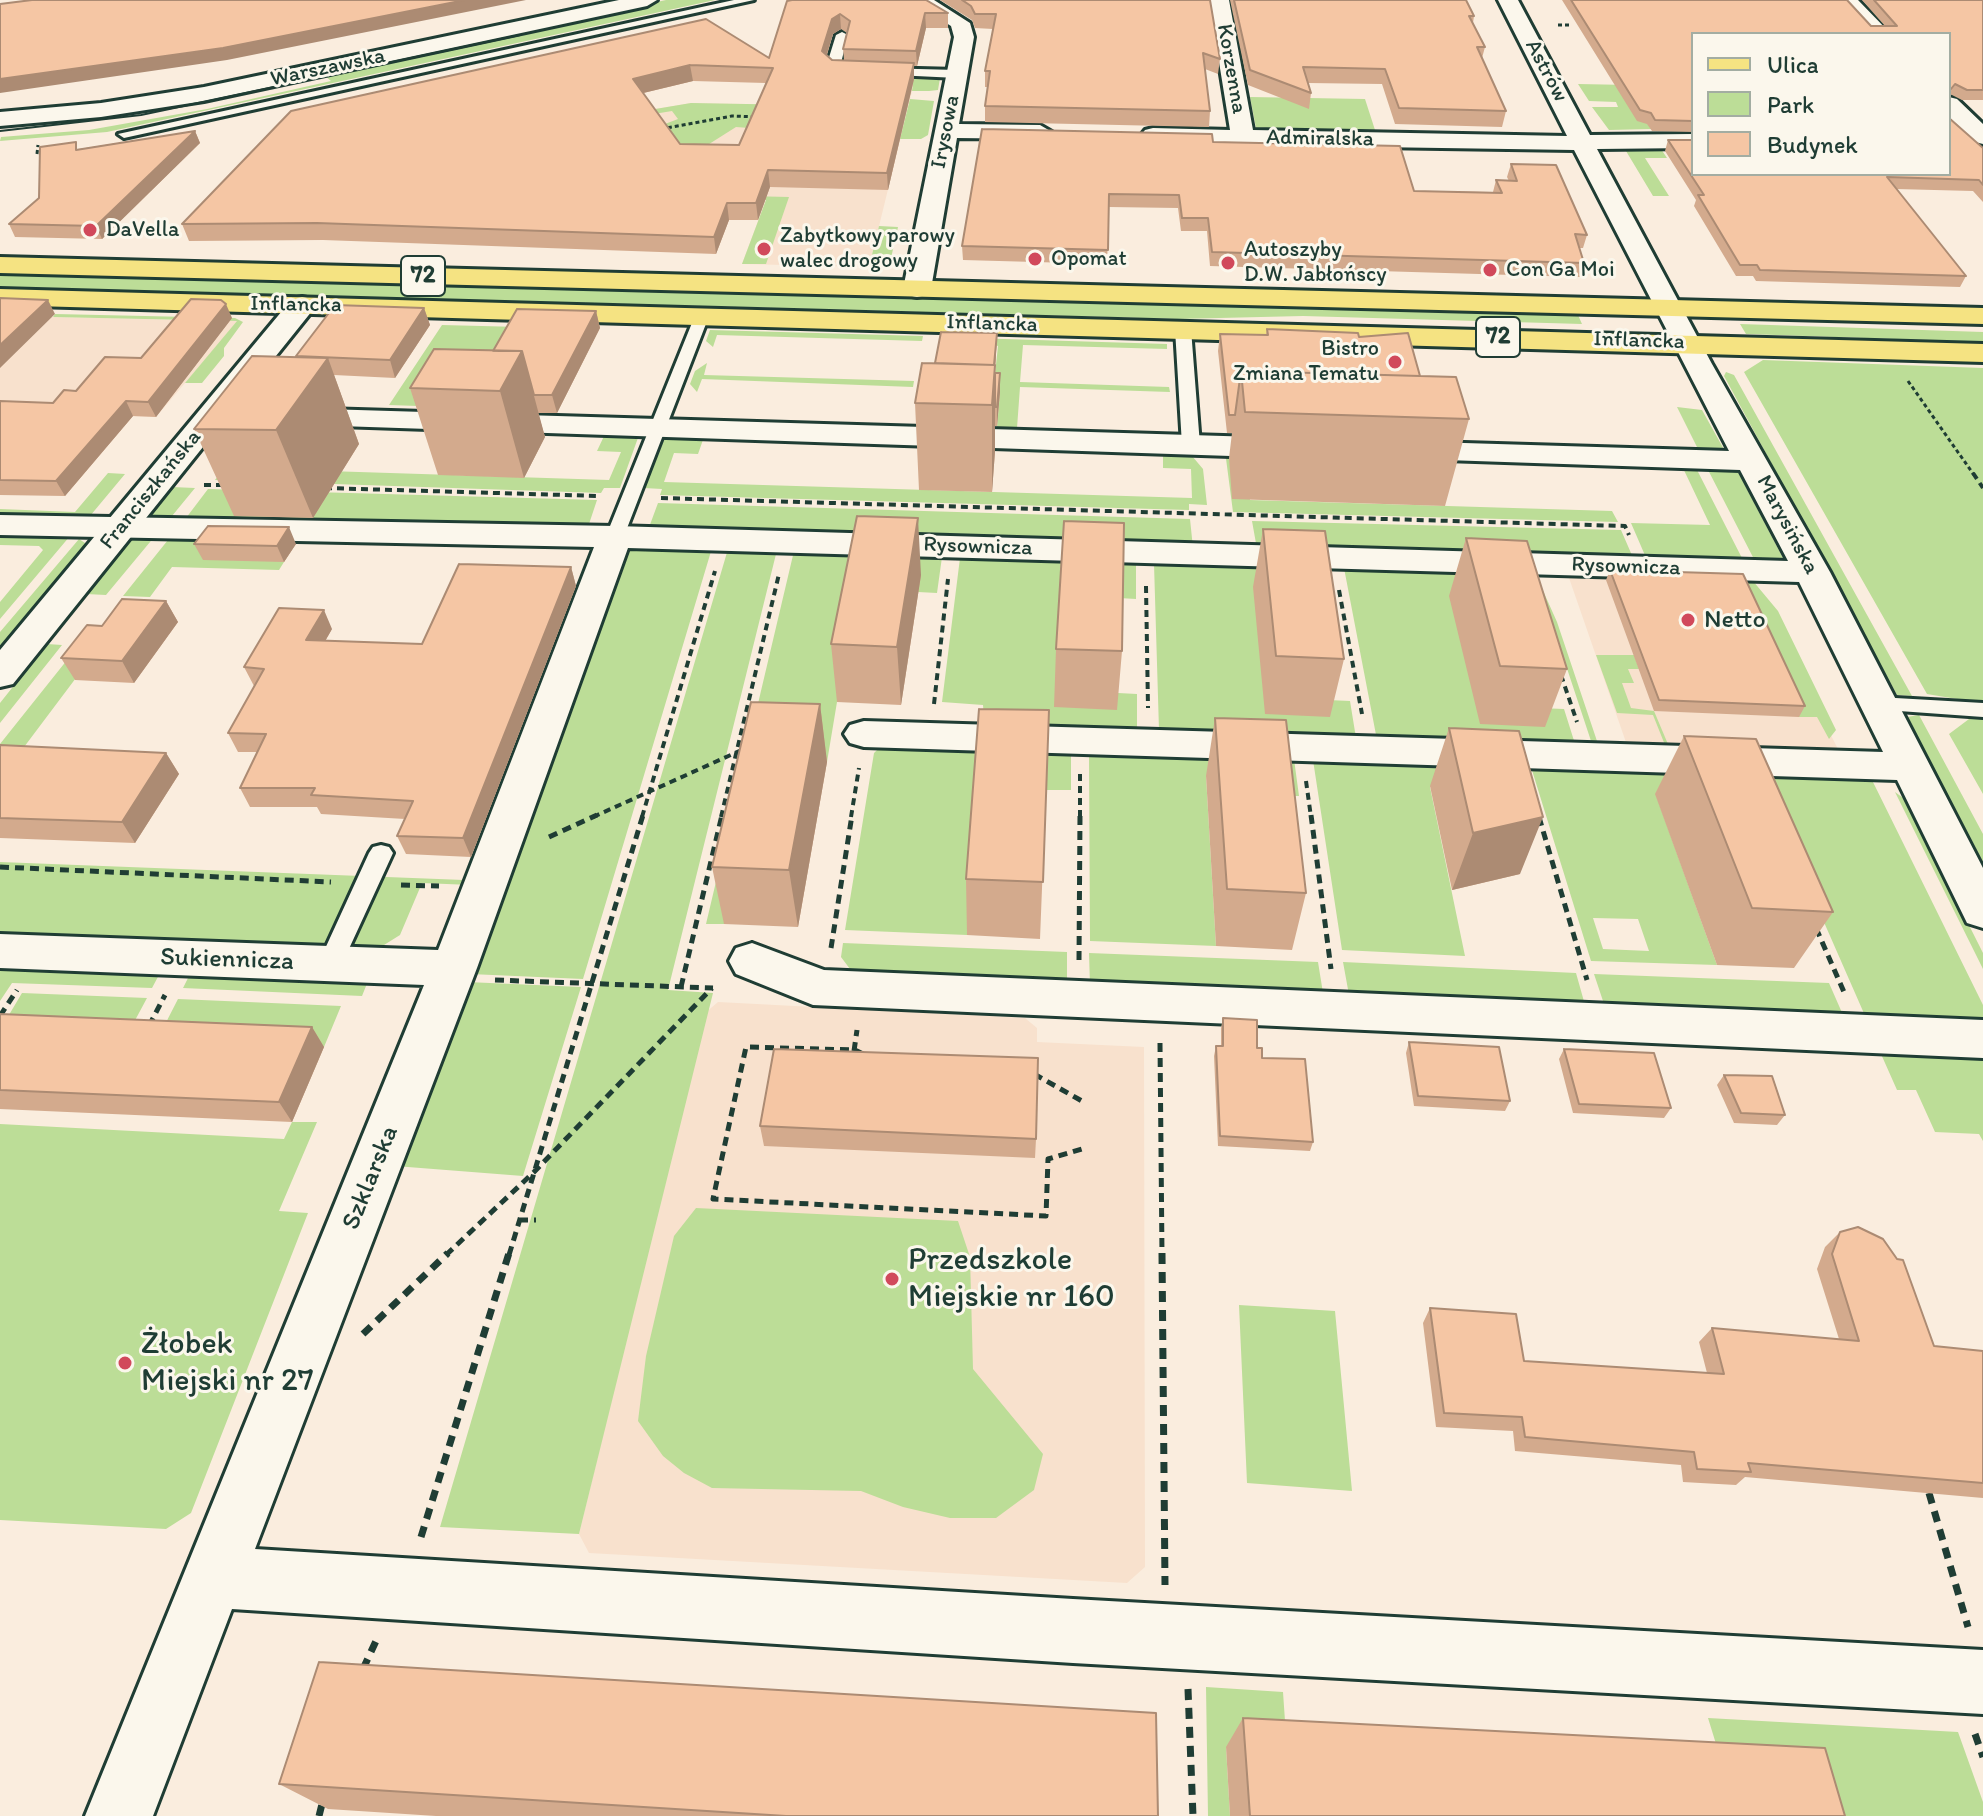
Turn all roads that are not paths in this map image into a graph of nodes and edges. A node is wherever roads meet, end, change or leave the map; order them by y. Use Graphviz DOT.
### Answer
graph roads {
  1 [pos="647,0"];
  2 [pos="749,0"];
  3 [pos="919,0"];
  4 [pos="1219,0"];
  5 [pos="1508,0"];
  6 [pos="1847,0"];
  7 [pos="1879,32"];
  8 [pos="842,35"];
  9 [pos="957,74"];
  10 [pos="1951,106"];
  11 [pos="1,119"];
  12 [pos="947,131"];
  13 [pos="1061,133"];
  14 [pos="124,134"];
  15 [pos="1133,135"];
  16 [pos="1983,137"];
  17 [pos="1243,138"];
  18 [pos="1584,141"];
  19 [pos="1691,141"];
  20 [pos="1959,145"];
  21 [pos="1983,145"];
  22 [pos="0,265"];
  23 [pos="917,289"];
  24 [pos="0,297"];
  25 [pos="302,305"];
  26 [pos="1668,307"];
  27 [pos="701,316"];
  28 [pos="1983,316"];
  29 [pos="1183,329"];
  30 [pos="1686,342"];
  31 [pos="1983,353"];
  32 [pos="213,415"];
  33 [pos="655,428"];
  34 [pos="1191,445"];
  35 [pos="1321,449"];
  36 [pos="1368,450"];
  37 [pos="1752,461"];
  38 [pos="622,517"];
  39 [pos="0,525"];
  40 [pos="122,526"];
  41 [pos="1812,572"];
  42 [pos="0,675"];
  43 [pos="1878,704"];
  44 [pos="1983,710"];
  45 [pos="864,734"];
  46 [pos="1909,767"];
  47 [pos="381,853"];
  48 [pos="1983,911"];
  49 [pos="0,951"];
  50 [pos="752,961"];
  51 [pos="330,964"];
  52 [pos="452,973"];
  53 [pos="1983,1039"];
  54 [pos="214,1577"];
  55 [pos="1976,1657"];
  56 [pos="119,1816"];
  1 -- 11 [label="street, Warszawska"];
  2 -- 14 [label="lane"];
  3 -- 9 [label="street, Irysowa"];
  4 -- 17 [label="street, Korzenna"];
  5 -- 18 [label="street, Astrów"];
  6 -- 7 [label="street"];
  8 -- 9 [label="lane"];
  9 -- 12 [label="street, Irysowa"];
  10 -- 16 [label="street"];
  12 -- 13 [label="street"];
  12 -- 23 [label="street, Irysowa"];
  15 -- 17 [label="street, Admiralska"];
  17 -- 18 [label="street, Admiralska"];
  18 -- 19 [label="street, Admiralska"];
  18 -- 26 [label="street, Marysińska"];
  20 -- 21 [label="street"];
  22 -- 23 [label="main road, Inflancka / 72"];
  23 -- 26 [label="main road, Inflancka / 72"];
  24 -- 25 [label="main road, Inflancka / 72"];
  25 -- 27 [label="main road, Inflancka / 72"];
  25 -- 32 [label="street, Franciszkańska"];
  26 -- 28 [label="main road, Inflancka / 72"];
  26 -- 30 [label="street, Marysińska"];
  27 -- 29 [label="main road, Inflancka / 72"];
  27 -- 33 [label="lane"];
  29 -- 30 [label="main road, Inflancka / 72"];
  29 -- 34 [label="lane"];
  30 -- 31 [label="main road, Inflancka / 72"];
  30 -- 37 [label="street, Marysińska"];
  32 -- 33 [label="street"];
  32 -- 40 [label="street, Franciszkańska"];
  33 -- 34 [label="street"];
  33 -- 38 [label="lane"];
  34 -- 35 [label="street"];
  36 -- 37 [label="street"];
  37 -- 41 [label="street, Marysińska"];
  38 -- 40 [label="street, Rysownicza"];
  38 -- 41 [label="street, Rysownicza"];
  38 -- 52 [label="street, Szklarska"];
  39 -- 40 [label="street, Rysownicza"];
  40 -- 42 [label="street, Franciszkańska"];
  41 -- 43 [label="street, Marysińska"];
  43 -- 44 [label="lane"];
  43 -- 46 [label="street, Marysińska"];
  45 -- 46 [label="street"];
  46 -- 48 [label="street, Marysińska"];
  47 -- 51 [label="lane"];
  49 -- 51 [label="street, Sukiennicza"];
  50 -- 53 [label="street"];
  51 -- 52 [label="street, Sukiennicza"];
  52 -- 54 [label="street, Szklarska"];
  54 -- 55 [label="street"];
  54 -- 56 [label="street, Szklarska"];
}
